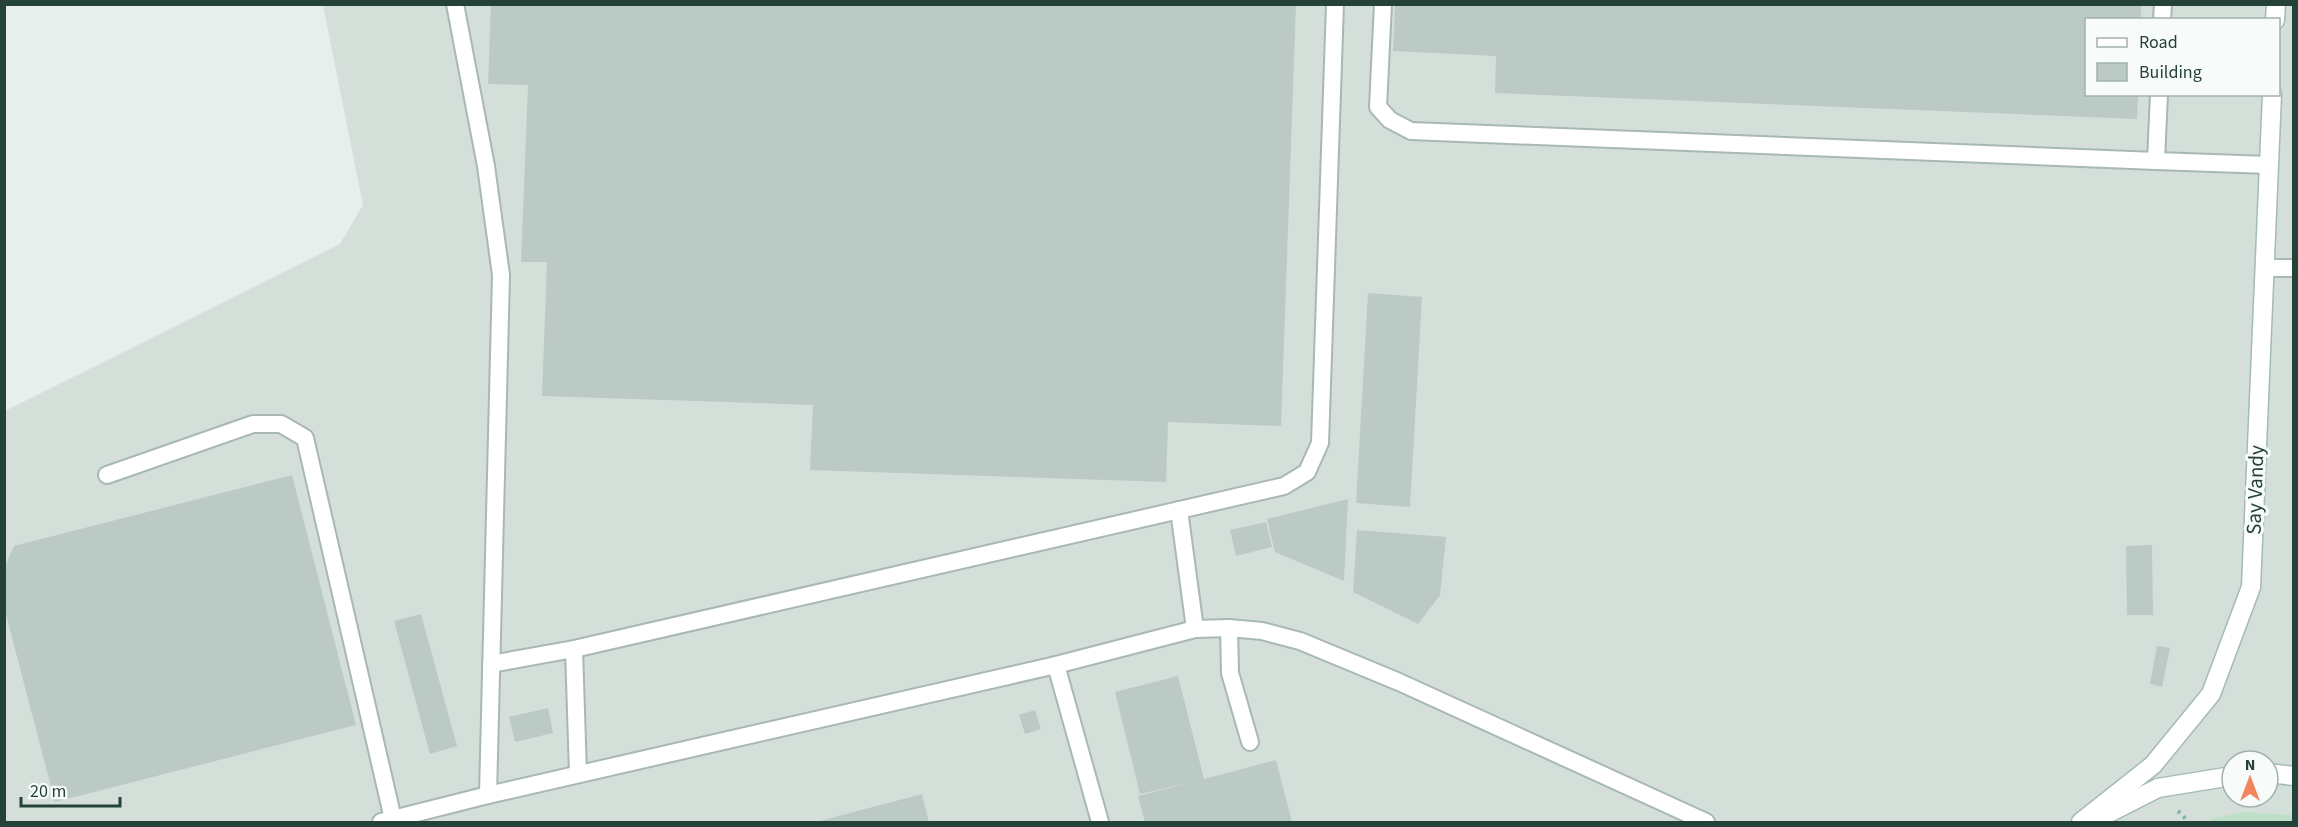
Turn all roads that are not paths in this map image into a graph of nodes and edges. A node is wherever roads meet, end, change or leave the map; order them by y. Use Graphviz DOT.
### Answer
graph roads {
  1 [pos="455,4"];
  2 [pos="1335,4"];
  3 [pos="1383,4"];
  4 [pos="2159,96"];
  5 [pos="2272,96"];
  6 [pos="2156,161"];
  7 [pos="2269,165"];
  8 [pos="2264,268"];
  9 [pos="2294,268"];
  10 [pos="107,475"];
  11 [pos="1179,510"];
  12 [pos="1229,628"];
  13 [pos="1195,629"];
  14 [pos="574,650"];
  15 [pos="491,664"];
  16 [pos="1056,665"];
  17 [pos="1250,742"];
  18 [pos="578,774"];
  19 [pos="2220,778"];
  20 [pos="488,795"];
  21 [pos="387,821"];
  22 [pos="1100,822"];
  23 [pos="1706,822"];
  24 [pos="2081,822"];
  25 [pos="2089,822"];
  1 -- 15 [label="lane"];
  2 -- 11 [label="lane"];
  3 -- 6 [label="lane"];
  4 -- 6 [label="lane"];
  5 -- 7 [label="street, Say Vandy"];
  6 -- 7 [label="lane"];
  7 -- 8 [label="street, Say Vandy"];
  8 -- 9 [label="lane"];
  8 -- 24 [label="street, Say Vandy"];
  10 -- 21 [label="lane"];
  11 -- 13 [label="lane"];
  11 -- 14 [label="lane"];
  12 -- 13 [label="lane"];
  12 -- 17 [label="lane"];
  12 -- 23 [label="lane"];
  13 -- 16 [label="lane"];
  14 -- 15 [label="lane"];
  14 -- 18 [label="lane"];
  15 -- 20 [label="lane"];
  16 -- 18 [label="lane"];
  16 -- 22 [label="lane"];
  18 -- 20 [label="lane"];
  19 -- 25 [label="street"];
  20 -- 21 [label="lane"];
}
